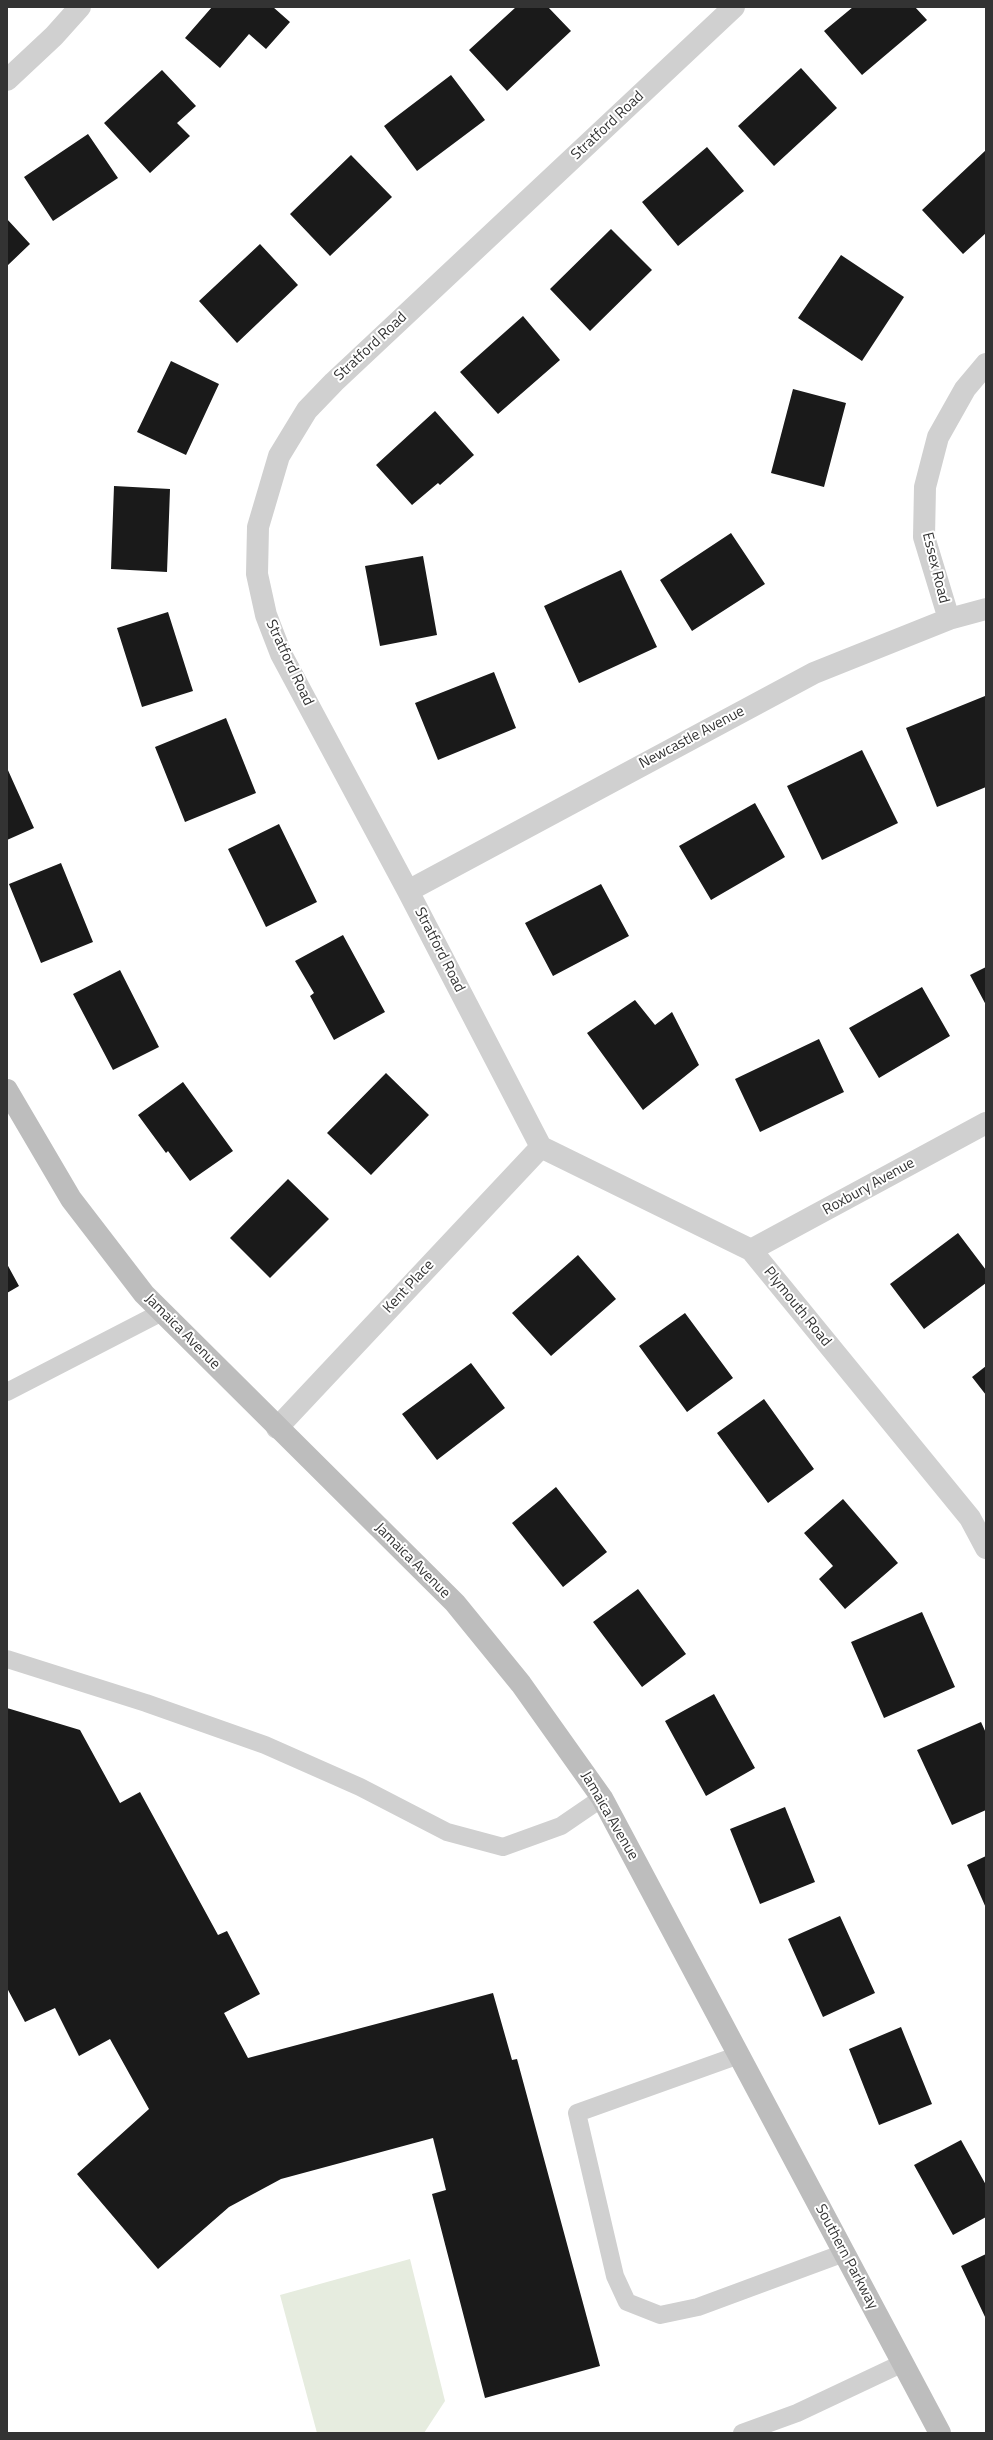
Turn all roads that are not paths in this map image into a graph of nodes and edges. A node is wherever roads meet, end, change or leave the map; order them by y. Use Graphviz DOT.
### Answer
graph roads {
  1 [pos="80,7"];
  2 [pos="734,7"];
  3 [pos="7,80"];
  4 [pos="986,364"];
  5 [pos="986,609"];
  6 [pos="949,619"];
  7 [pos="408,891"];
  8 [pos="7,1090"];
  9 [pos="986,1123"];
  10 [pos="541,1147"];
  11 [pos="751,1250"];
  12 [pos="162,1312"];
  13 [pos="7,1392"];
  14 [pos="277,1428"];
  15 [pos="986,1548"];
  16 [pos="7,1659"];
  17 [pos="602,1798"];
  18 [pos="739,2056"];
  19 [pos="752,2080"];
  20 [pos="844,2253"];
  21 [pos="902,2363"];
  22 [pos="742,2433"];
  23 [pos="940,2433"];
  1 -- 3 [label="street"];
  2 -- 7 [label="street, Stratford Road"];
  4 -- 6 [label="street, Essex Road"];
  5 -- 6 [label="street, Newcastle Avenue"];
  6 -- 7 [label="street, Newcastle Avenue"];
  7 -- 10 [label="street, Stratford Road"];
  8 -- 12 [label="street, Jamaica Avenue"];
  9 -- 11 [label="street, Roxbury Avenue"];
  10 -- 11 [label="street, Plymouth Road"];
  10 -- 14 [label="street, Kent Place"];
  11 -- 15 [label="street, Plymouth Road"];
  12 -- 13 [label="lane"];
  12 -- 14 [label="street, Jamaica Avenue"];
  14 -- 17 [label="street, Jamaica Avenue"];
  16 -- 17 [label="lane"];
  17 -- 18 [label="street, Jamaica Avenue"];
  18 -- 19 [label="street, Jamaica Avenue"];
  18 -- 20 [label="lane"];
  19 -- 20 [label="street, Southern Parkway"];
  20 -- 21 [label="street, Southern Parkway"];
  21 -- 22 [label="lane"];
  21 -- 23 [label="street, Southern Parkway"];
}
